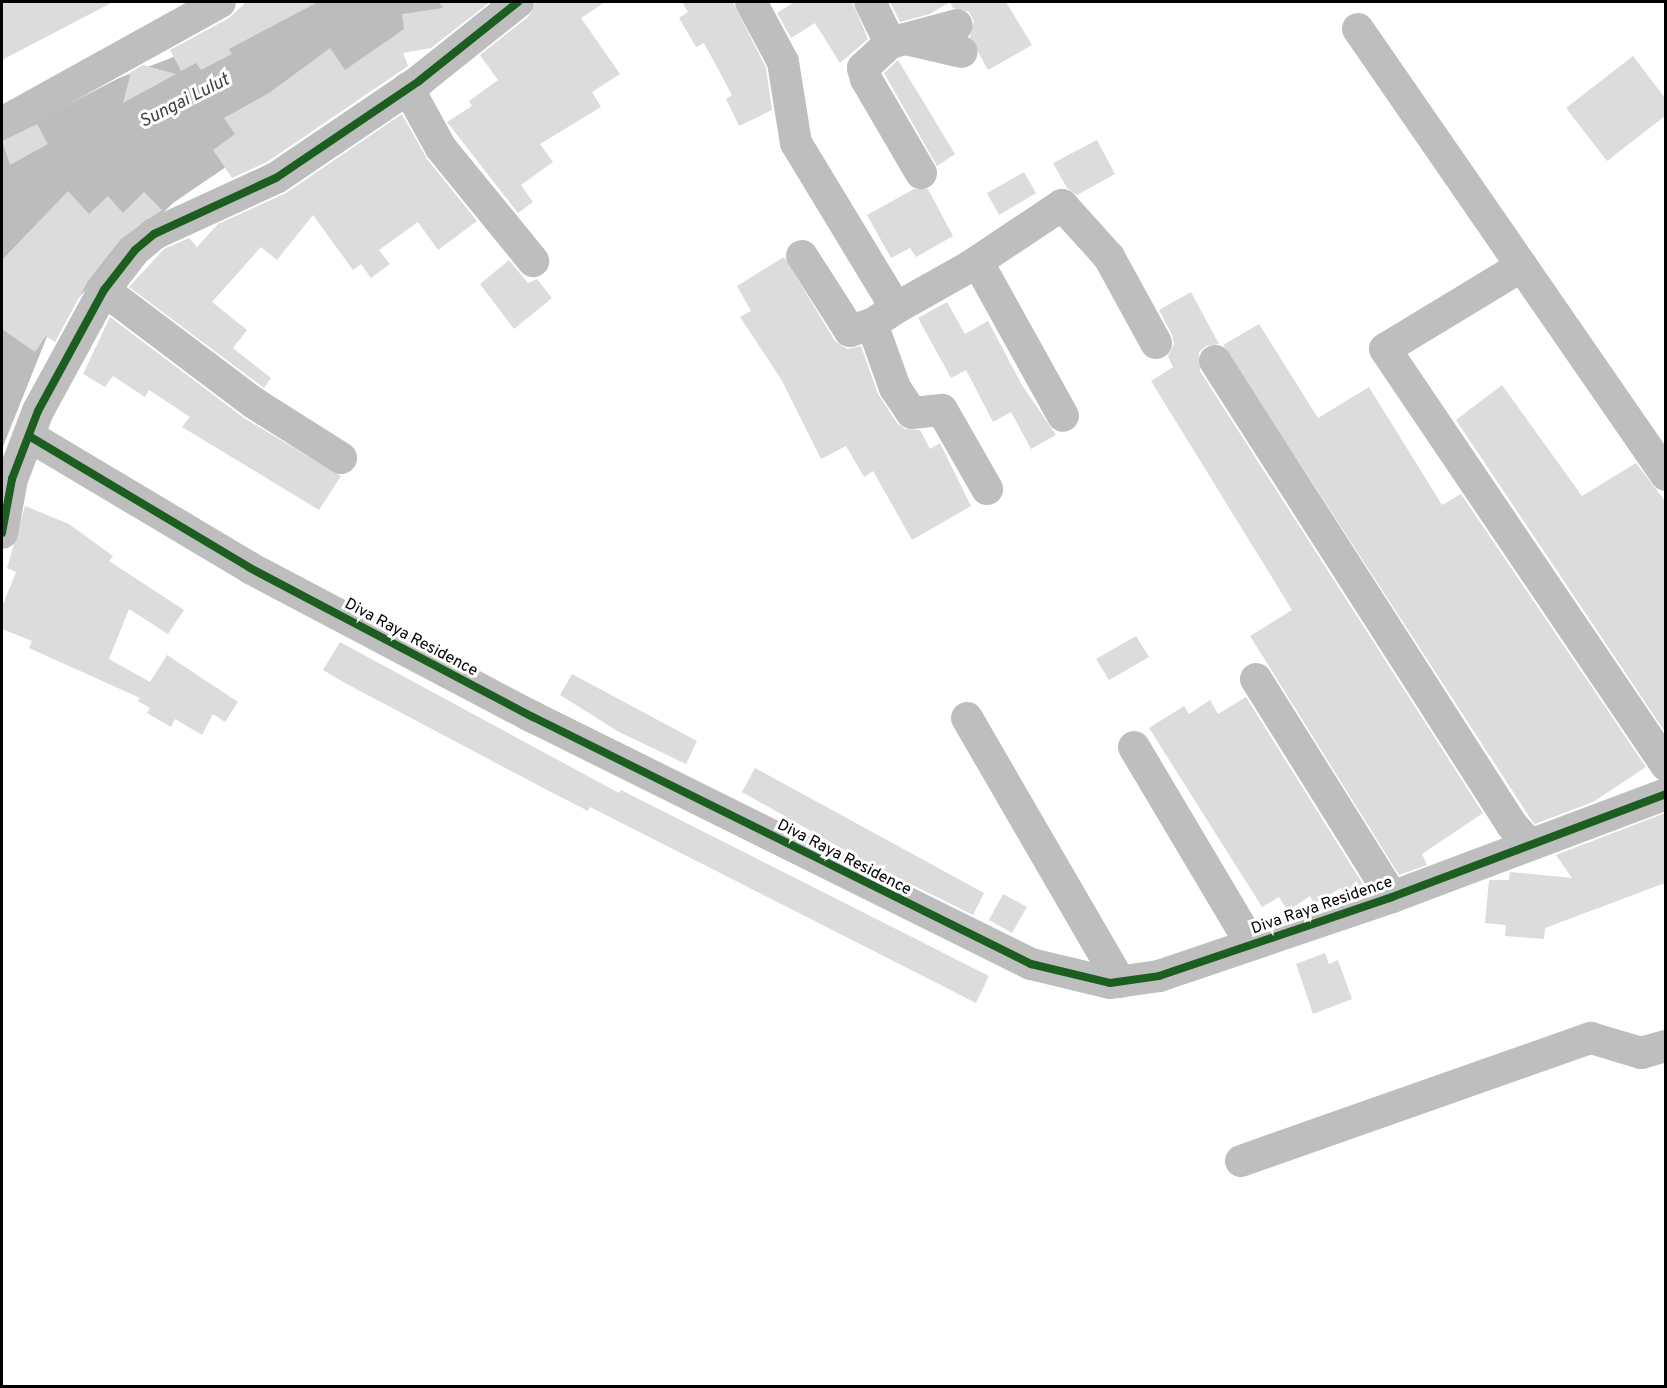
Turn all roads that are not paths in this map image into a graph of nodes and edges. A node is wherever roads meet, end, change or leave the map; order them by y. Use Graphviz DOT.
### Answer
graph roads {
  1 [pos="220,2"];
  2 [pos="518,2"];
  3 [pos="751,2"];
  4 [pos="870,2"];
  5 [pos="1358,29"];
  6 [pos="960,38"];
  7 [pos="896,41"];
  8 [pos="408,88"];
  9 [pos="2,123"];
  10 [pos="921,173"];
  11 [pos="802,256"];
  12 [pos="533,261"];
  13 [pos="1522,266"];
  14 [pos="969,267"];
  15 [pos="104,290"];
  16 [pos="884,316"];
  17 [pos="1156,343"];
  18 [pos="1215,361"];
  19 [pos="1063,416"];
  20 [pos="29,436"];
  21 [pos="341,458"];
  22 [pos="1665,475"];
  23 [pos="987,489"];
  24 [pos="2,533"];
  25 [pos="1256,679"];
  26 [pos="967,718"];
  27 [pos="1134,747"];
  28 [pos="1665,765"];
  29 [pos="1665,794"];
  30 [pos="1529,844"];
  31 [pos="1392,897"];
  32 [pos="1251,944"];
  33 [pos="1120,982"];
  34 [pos="1665,1046"];
  35 [pos="1241,1161"];
  1 -- 9 [label="street"];
  2 -- 8 [label="street"];
  3 -- 16 [label="street"];
  4 -- 7 [label="street"];
  5 -- 13 [label="street"];
  6 -- 7 [label="street"];
  7 -- 10 [label="street"];
  8 -- 12 [label="street"];
  8 -- 15 [label="street"];
  11 -- 16 [label="street"];
  13 -- 22 [label="street"];
  13 -- 28 [label="street"];
  14 -- 16 [label="street"];
  14 -- 17 [label="street"];
  14 -- 19 [label="street"];
  15 -- 20 [label="street"];
  15 -- 21 [label="street"];
  16 -- 23 [label="street"];
  18 -- 30 [label="street"];
  20 -- 24 [label="street"];
  20 -- 33 [label="street, Diva Raya Residence"];
  25 -- 31 [label="street"];
  26 -- 33 [label="street"];
  27 -- 32 [label="street"];
  29 -- 30 [label="street, Diva Raya Residence"];
  30 -- 31 [label="street, Diva Raya Residence"];
  31 -- 32 [label="street, Diva Raya Residence"];
  32 -- 33 [label="street, Diva Raya Residence"];
  34 -- 35 [label="street"];
}
